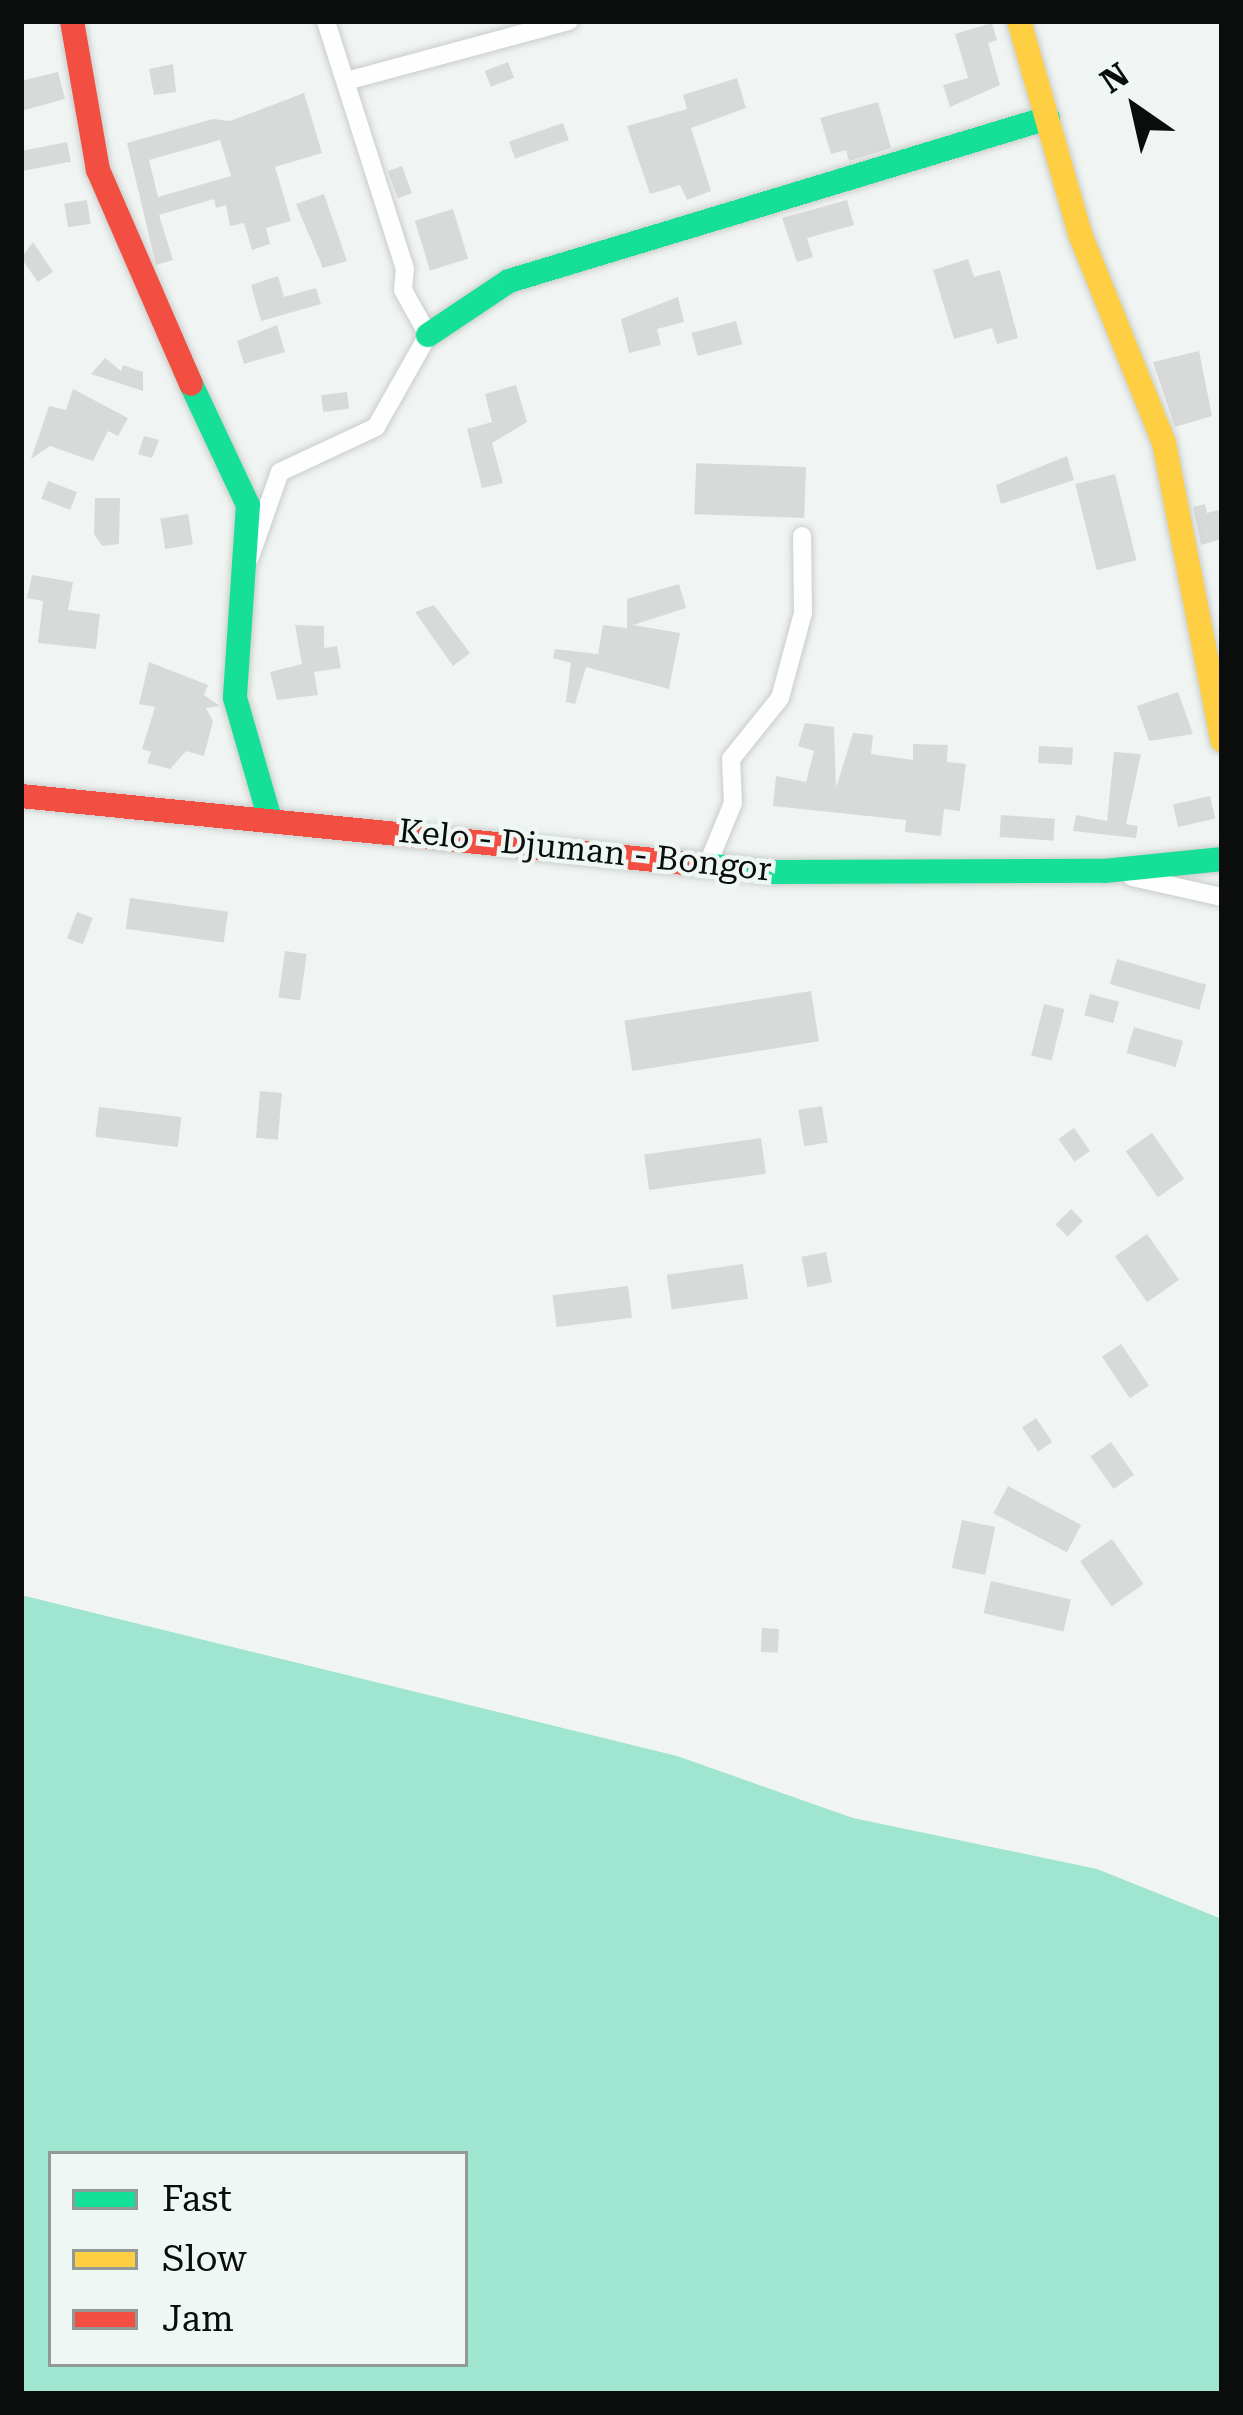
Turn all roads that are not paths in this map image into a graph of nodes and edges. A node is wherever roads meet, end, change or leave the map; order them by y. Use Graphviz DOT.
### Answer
graph roads {
  1 [pos="72,21"];
  2 [pos="326,21"];
  3 [pos="569,21"];
  4 [pos="1019,21"];
  5 [pos="350,80"];
  6 [pos="1048,118"];
  7 [pos="428,335"];
  8 [pos="802,536"];
  9 [pos="250,557"];
  10 [pos="1222,740"];
  11 [pos="21,796"];
  12 [pos="270,820"];
  13 [pos="1222,859"];
  14 [pos="707,866"];
  15 [pos="1104,871"];
  16 [pos="1222,897"];
  1 -- 9 [label="main road"];
  2 -- 5 [label="street"];
  3 -- 5 [label="street"];
  4 -- 6 [label="main road"];
  5 -- 7 [label="street"];
  6 -- 7 [label="main road"];
  6 -- 10 [label="main road"];
  7 -- 9 [label="street"];
  8 -- 14 [label="street"];
  9 -- 12 [label="main road"];
  11 -- 12 [label="main road, Kelo - Djuman - Bongor"];
  12 -- 14 [label="main road, Kelo - Djuman - Bongor"];
  13 -- 15 [label="main road, Kelo - Djuman - Bongor"];
  14 -- 15 [label="main road, Kelo - Djuman - Bongor"];
  15 -- 16 [label="street"];
}
